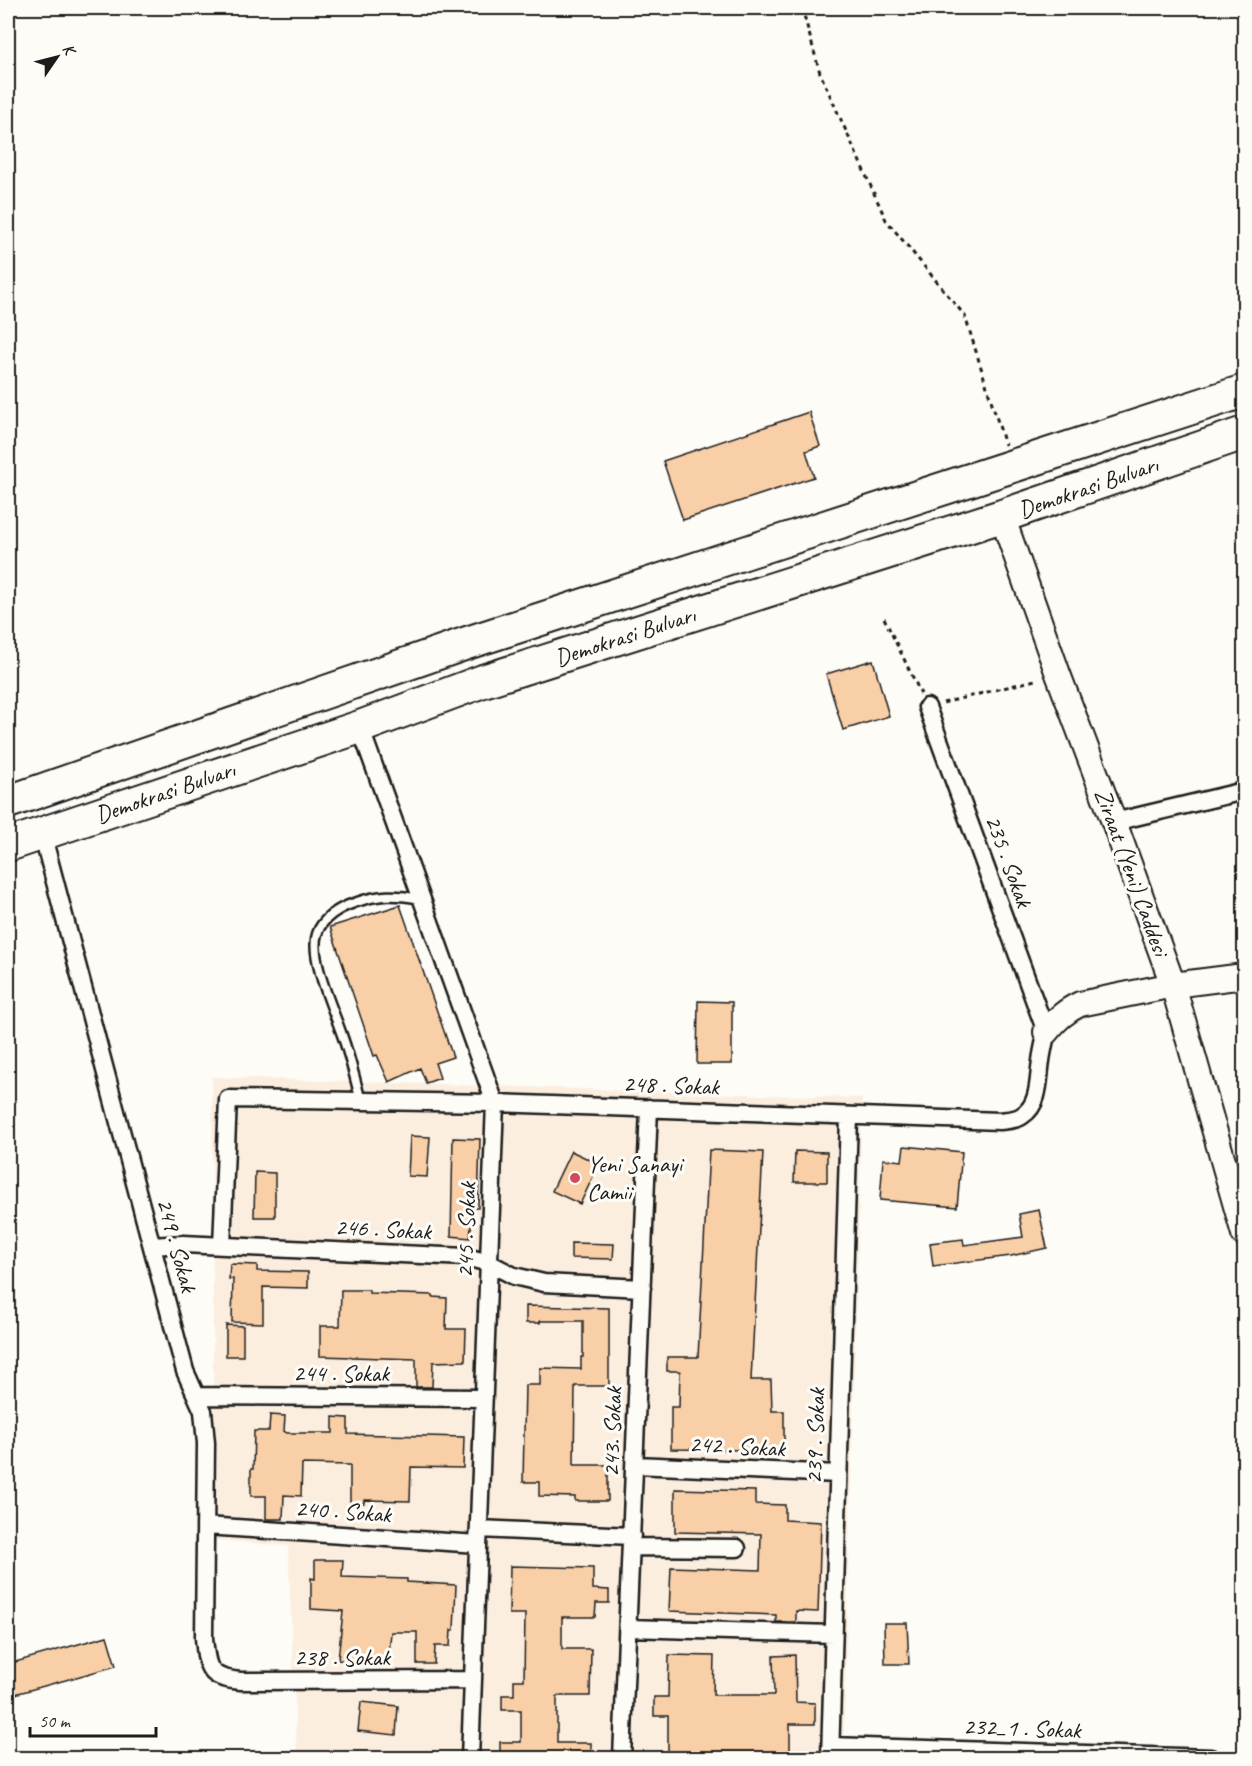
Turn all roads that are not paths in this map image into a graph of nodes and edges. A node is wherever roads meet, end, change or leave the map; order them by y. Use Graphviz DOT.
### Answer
graph roads {
  1 [pos="1245,391"];
  2 [pos="1245,433"];
  3 [pos="1002,516"];
  4 [pos="927,707"];
  5 [pos="360,727"];
  6 [pos="1245,791"];
  7 [pos="8,802"];
  8 [pos="1114,822"];
  9 [pos="42,833"];
  10 [pos="8,845"];
  11 [pos="422,899"];
  12 [pos="1245,976"];
  13 [pos="1173,985"];
  14 [pos="1046,1032"];
  15 [pos="361,1101"];
  16 [pos="495,1103"];
  17 [pos="649,1108"];
  18 [pos="849,1116"];
  19 [pos="1245,1234"];
  20 [pos="152,1246"];
  21 [pos="222,1246"];
  22 [pos="489,1263"];
  23 [pos="642,1288"];
  24 [pos="197,1396"];
  25 [pos="484,1398"];
  26 [pos="635,1465"];
  27 [pos="838,1474"];
  28 [pos="205,1526"];
  29 [pos="479,1536"];
  30 [pos="632,1541"];
  31 [pos="737,1548"];
  32 [pos="628,1628"];
  33 [pos="833,1634"];
  34 [pos="213,1673"];
  35 [pos="473,1680"];
  36 [pos="831,1752"];
  37 [pos="470,1758"];
  38 [pos="622,1758"];
  39 [pos="1212,1758"];
  1 -- 7 [label="highway, Demokrasi Bulvarı"];
  2 -- 3 [label="highway, Demokrasi Bulvarı"];
  3 -- 5 [label="highway, Demokrasi Bulvarı"];
  3 -- 8 [label="street, Ziraat (Yeni) Caddesi"];
  4 -- 14 [label="street, 235 . Sokak"];
  5 -- 9 [label="highway, Demokrasi Bulvarı"];
  5 -- 11 [label="street, 245 . Sokak"];
  6 -- 8 [label="street"];
  8 -- 13 [label="street, Ziraat (Yeni) Caddesi"];
  9 -- 10 [label="highway, Demokrasi Bulvarı"];
  9 -- 20 [label="street, 249 . Sokak"];
  11 -- 15 [label="lane"];
  11 -- 16 [label="street, 245 . Sokak"];
  12 -- 13 [label="street"];
  13 -- 14 [label="street"];
  13 -- 19 [label="street, Ziraat (Yeni) Caddesi"];
  14 -- 18 [label="street, 248 . Sokak"];
  15 -- 16 [label="street, 248 . Sokak"];
  15 -- 21 [label="street, 248 . Sokak"];
  16 -- 17 [label="street, 248 . Sokak"];
  16 -- 22 [label="street, 245 . Sokak"];
  17 -- 18 [label="street, 248 . Sokak"];
  17 -- 23 [label="street, 243. Sokak"];
  18 -- 27 [label="street, 239 . Sokak"];
  20 -- 21 [label="street, 246 . Sokak"];
  20 -- 24 [label="street, 249 . Sokak"];
  21 -- 22 [label="street, 246 . Sokak"];
  22 -- 23 [label="street, 246 . Sokak"];
  22 -- 25 [label="street, 245 . Sokak"];
  23 -- 26 [label="street, 243. Sokak"];
  24 -- 25 [label="street, 244 . Sokak"];
  24 -- 28 [label="street, 249 . Sokak"];
  25 -- 29 [label="street, 245 . Sokak"];
  26 -- 27 [label="street, 242 . Sokak"];
  26 -- 30 [label="street, 243. Sokak"];
  27 -- 33 [label="street, 239 . Sokak"];
  28 -- 29 [label="street, 240 . Sokak"];
  28 -- 34 [label="street, 249 . Sokak"];
  29 -- 30 [label="street, 240 . Sokak"];
  29 -- 35 [label="street, 245 . Sokak"];
  30 -- 31 [label="street, 240 . Sokak"];
  30 -- 32 [label="street, 243. Sokak"];
  32 -- 33 [label="street"];
  32 -- 38 [label="street, 243. Sokak"];
  33 -- 36 [label="street, 239 . Sokak"];
  34 -- 35 [label="street, 238 . Sokak"];
  35 -- 37 [label="street, 245 . Sokak"];
  36 -- 39 [label="street, 232_1 . Sokak"];
}
